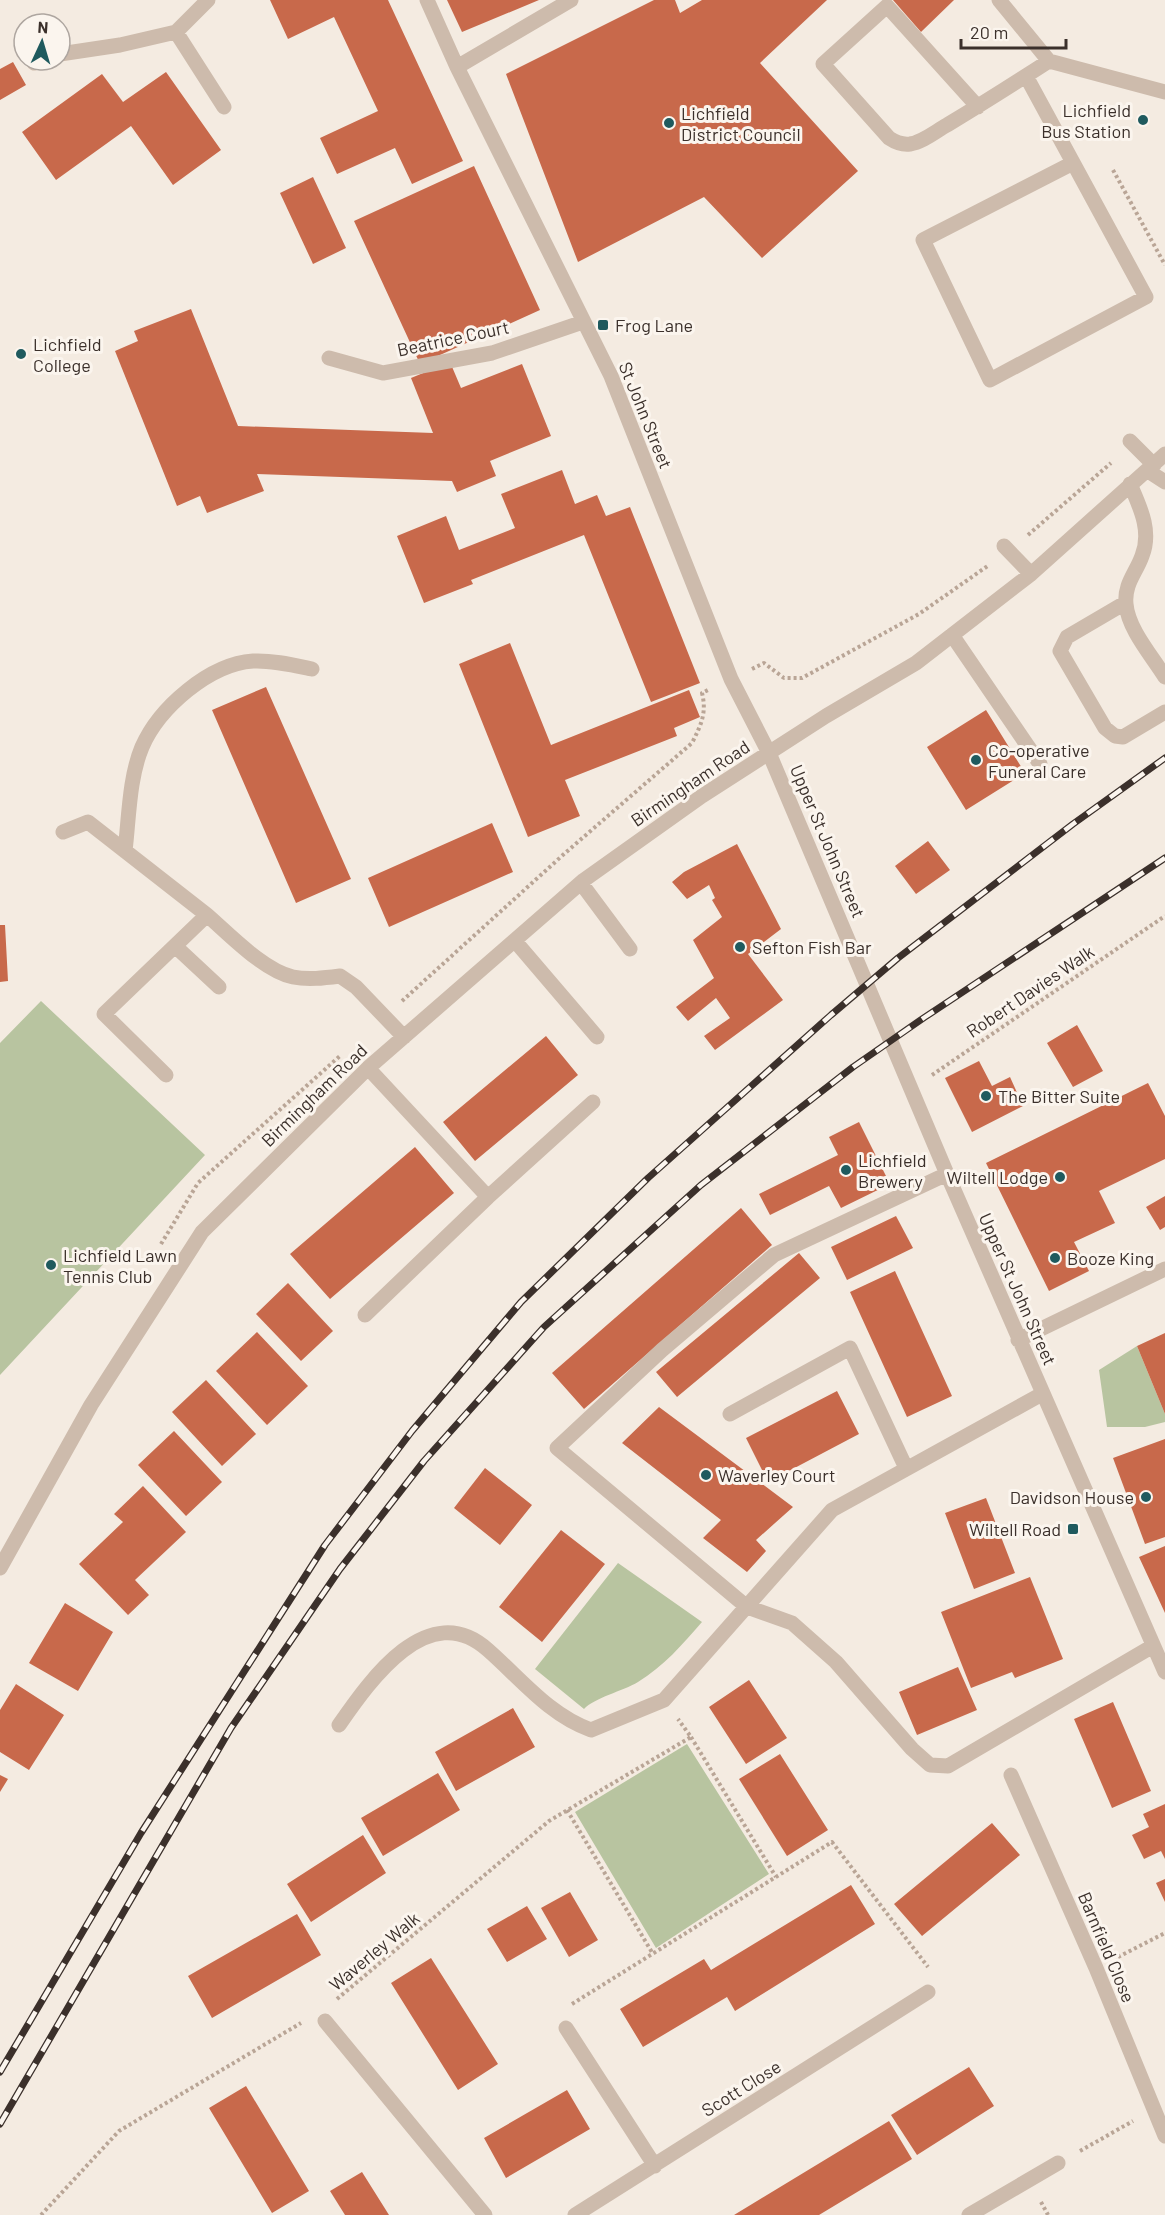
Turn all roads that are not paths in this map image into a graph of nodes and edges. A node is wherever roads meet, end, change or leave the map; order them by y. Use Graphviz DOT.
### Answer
graph roads {
  1 [pos="208,0"];
  2 [pos="427,0"];
  3 [pos="571,0"];
  4 [pos="999,0"];
  5 [pos="176,32"];
  6 [pos="72,52"];
  7 [pos="1049,61"];
  8 [pos="457,67"];
  9 [pos="1026,75"];
  10 [pos="1165,92"];
  11 [pos="224,107"];
  12 [pos="978,107"];
  13 [pos="1073,163"];
  14 [pos="584,322"];
  15 [pos="329,358"];
  16 [pos="1131,443"];
  17 [pos="1156,463"];
  18 [pos="1165,482"];
  19 [pos="1130,484"];
  20 [pos="1007,548"];
  21 [pos="1031,574"];
  22 [pos="1125,603"];
  23 [pos="952,635"];
  24 [pos="312,669"];
  25 [pos="1165,678"];
  26 [pos="1165,712"];
  27 [pos="769,753"];
  28 [pos="1040,764"];
  29 [pos="63,832"];
  30 [pos="125,851"];
  31 [pos="581,883"];
  32 [pos="207,915"];
  33 [pos="514,941"];
  34 [pos="175,946"];
  35 [pos="630,950"];
  36 [pos="219,987"];
  37 [pos="404,1037"];
  38 [pos="597,1037"];
  39 [pos="368,1068"];
  40 [pos="166,1075"];
  41 [pos="593,1101"];
  42 [pos="946,1174"];
  43 [pos="488,1197"];
  44 [pos="1165,1269"];
  45 [pos="365,1315"];
  46 [pos="1018,1341"];
  47 [pos="1042,1394"];
  48 [pos="730,1414"];
  49 [pos="906,1468"];
  50 [pos="0,1568"];
  51 [pos="747,1607"];
  52 [pos="1153,1646"];
  53 [pos="1165,1672"];
  54 [pos="339,1725"];
  55 [pos="1011,1775"];
  56 [pos="928,1992"];
  57 [pos="325,2021"];
  58 [pos="566,2028"];
  59 [pos="1165,2136"];
  60 [pos="1058,2163"];
  61 [pos="655,2166"];
  62 [pos="485,2215"];
  63 [pos="575,2215"];
  64 [pos="969,2215"];
  1 -- 5 [label="street"];
  2 -- 8 [label="street, St John Street"];
  3 -- 8 [label="street"];
  4 -- 7 [label="street"];
  5 -- 6 [label="street"];
  5 -- 11 [label="street"];
  7 -- 9 [label="street"];
  7 -- 10 [label="street"];
  8 -- 14 [label="street, St John Street"];
  9 -- 12 [label="street"];
  9 -- 13 [label="street"];
  12 -- 12 [label="street"];
  13 -- 13 [label="street"];
  14 -- 15 [label="street, Beatrice Court"];
  14 -- 27 [label="street, St John Street"];
  16 -- 17 [label="street"];
  17 -- 18 [label="street"];
  17 -- 19 [label="street, Birmingham Road"];
  19 -- 21 [label="street, Birmingham Road"];
  19 -- 22 [label="street"];
  20 -- 21 [label="street"];
  21 -- 23 [label="street, Birmingham Road"];
  22 -- 25 [label="street"];
  22 -- 26 [label="street"];
  23 -- 27 [label="street, Birmingham Road"];
  23 -- 28 [label="street"];
  24 -- 30 [label="street"];
  27 -- 31 [label="street, Birmingham Road"];
  27 -- 42 [label="street, Upper St John Street"];
  29 -- 30 [label="street"];
  30 -- 32 [label="street"];
  31 -- 33 [label="street, Birmingham Road"];
  31 -- 35 [label="street"];
  32 -- 34 [label="street"];
  32 -- 37 [label="street"];
  33 -- 37 [label="street, Birmingham Road"];
  33 -- 38 [label="street"];
  34 -- 36 [label="street"];
  34 -- 40 [label="street"];
  37 -- 39 [label="street, Birmingham Road"];
  39 -- 43 [label="street"];
  39 -- 50 [label="street, Birmingham Road"];
  41 -- 43 [label="street"];
  42 -- 46 [label="street, Upper St John Street"];
  42 -- 51 [label="street"];
  43 -- 45 [label="street"];
  44 -- 46 [label="street"];
  46 -- 47 [label="street, Upper St John Street"];
  47 -- 49 [label="street"];
  47 -- 52 [label="street, Upper St John Street"];
  48 -- 49 [label="street"];
  49 -- 51 [label="street"];
  51 -- 52 [label="street"];
  51 -- 54 [label="street"];
  52 -- 53 [label="street, Upper St John Street"];
  55 -- 59 [label="street, Barnfield Close"];
  56 -- 61 [label="street, Scott Close"];
  57 -- 62 [label="street"];
  58 -- 61 [label="street"];
  60 -- 64 [label="street"];
  61 -- 63 [label="street, Scott Close"];
}
